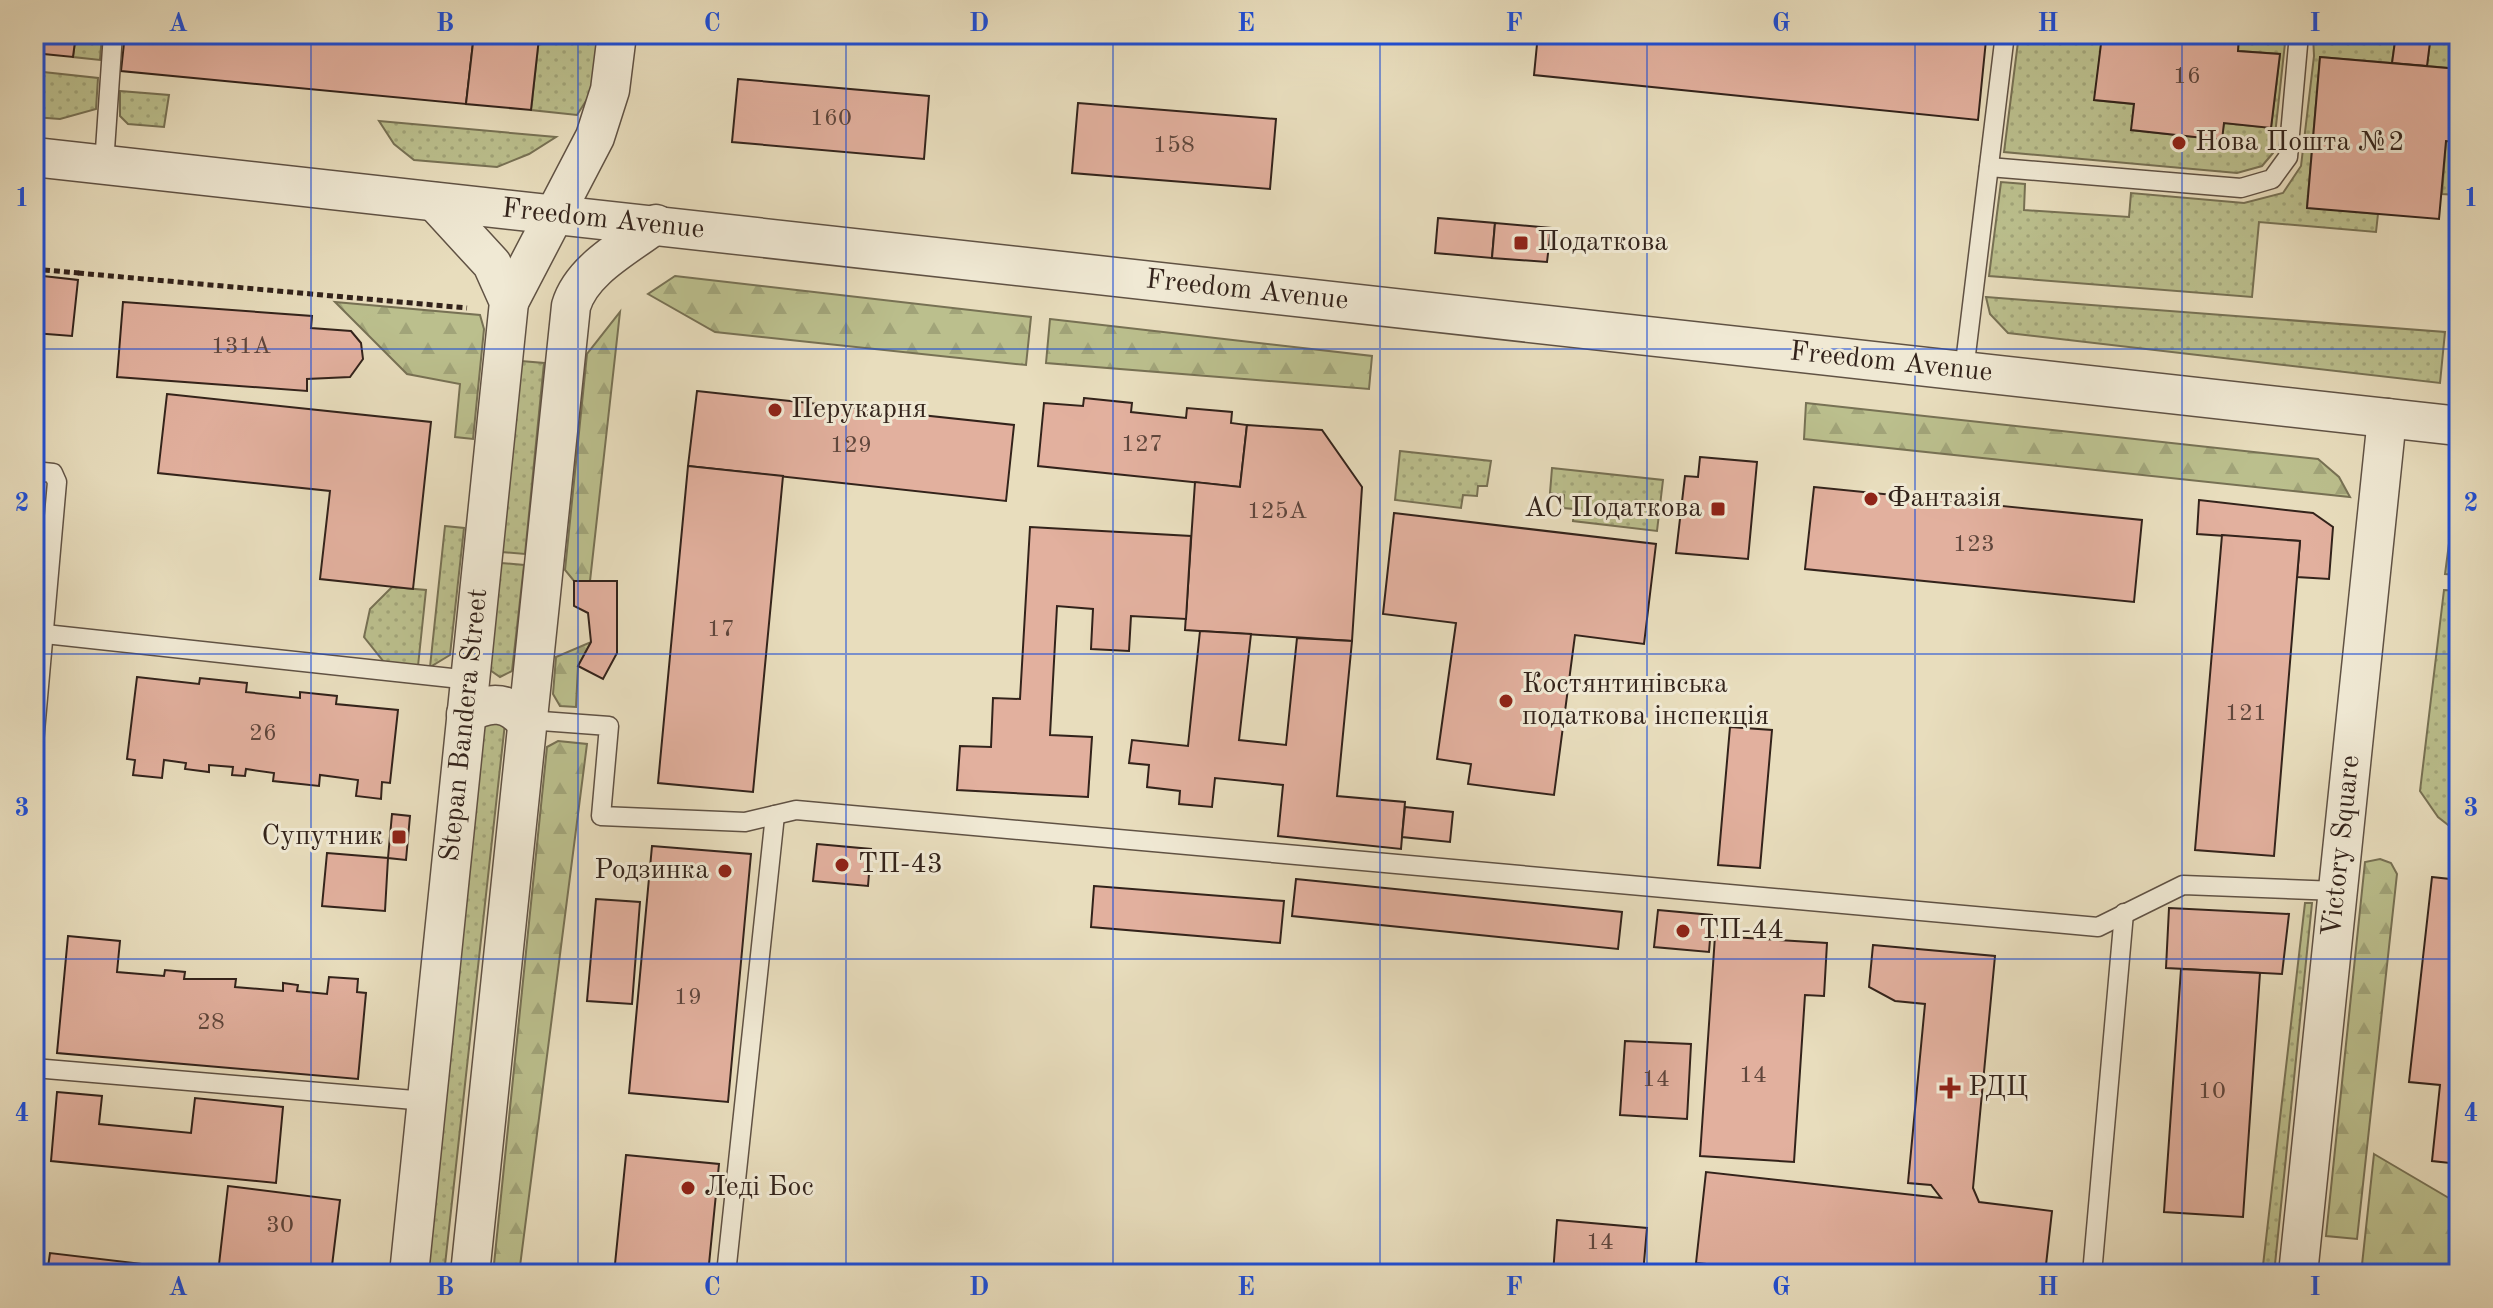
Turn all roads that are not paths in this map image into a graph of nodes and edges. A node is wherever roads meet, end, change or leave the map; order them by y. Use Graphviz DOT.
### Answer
graph roads {
  1 [pos="113,34"];
  2 [pos="617,34"];
  3 [pos="2005,34"];
  4 [pos="2299,34"];
  5 [pos="34,157"];
  6 [pos="104,164"];
  7 [pos="1989,167"];
  8 [pos="435,202"];
  9 [pos="554,215"];
  10 [pos="656,224"];
  11 [pos="493,305"];
  12 [pos="571,306"];
  13 [pos="1964,371"];
  14 [pos="2387,418"];
  15 [pos="2459,426"];
  16 [pos="34,471"];
  17 [pos="41,643"];
  18 [pos="532,679"];
  19 [pos="469,687"];
  20 [pos="528,722"];
  21 [pos="34,743"];
  22 [pos="775,815"];
  23 [pos="2337,891"];
  24 [pos="2124,913"];
  25 [pos="34,1068"];
  26 [pos="426,1101"];
  27 [pos="409,1274"];
  28 [pos="470,1274"];
  29 [pos="726,1274"];
  30 [pos="2092,1274"];
  31 [pos="2298,1274"];
  1 -- 6 [label="lane"];
  2 -- 9 [label="street"];
  3 -- 7 [label="lane"];
  4 -- 7 [label="lane"];
  5 -- 6 [label="street, Freedom Avenue"];
  6 -- 8 [label="street, Freedom Avenue"];
  7 -- 13 [label="lane"];
  8 -- 9 [label="street, Freedom Avenue"];
  8 -- 11 [label="street"];
  9 -- 10 [label="street, Freedom Avenue"];
  9 -- 11 [label="street"];
  9 -- 12 [label="street"];
  10 -- 12 [label="street"];
  10 -- 13 [label="street, Freedom Avenue"];
  11 -- 19 [label="street, Stepan Bandera Street"];
  12 -- 18 [label="street"];
  13 -- 14 [label="street, Freedom Avenue"];
  14 -- 15 [label="street, Freedom Avenue"];
  14 -- 23 [label="street, Victory Square"];
  16 -- 17 [label="lane"];
  17 -- 19 [label="lane"];
  17 -- 21 [label="lane"];
  18 -- 19 [label="street"];
  18 -- 20 [label="street"];
  19 -- 20 [label="street"];
  19 -- 26 [label="street, Stepan Bandera Street"];
  20 -- 22 [label="lane"];
  20 -- 28 [label="street"];
  22 -- 24 [label="lane"];
  22 -- 29 [label="lane"];
  23 -- 24 [label="lane"];
  23 -- 31 [label="street, Victory Square"];
  24 -- 30 [label="lane"];
  25 -- 26 [label="lane"];
  26 -- 27 [label="street, Stepan Bandera Street"];
}
